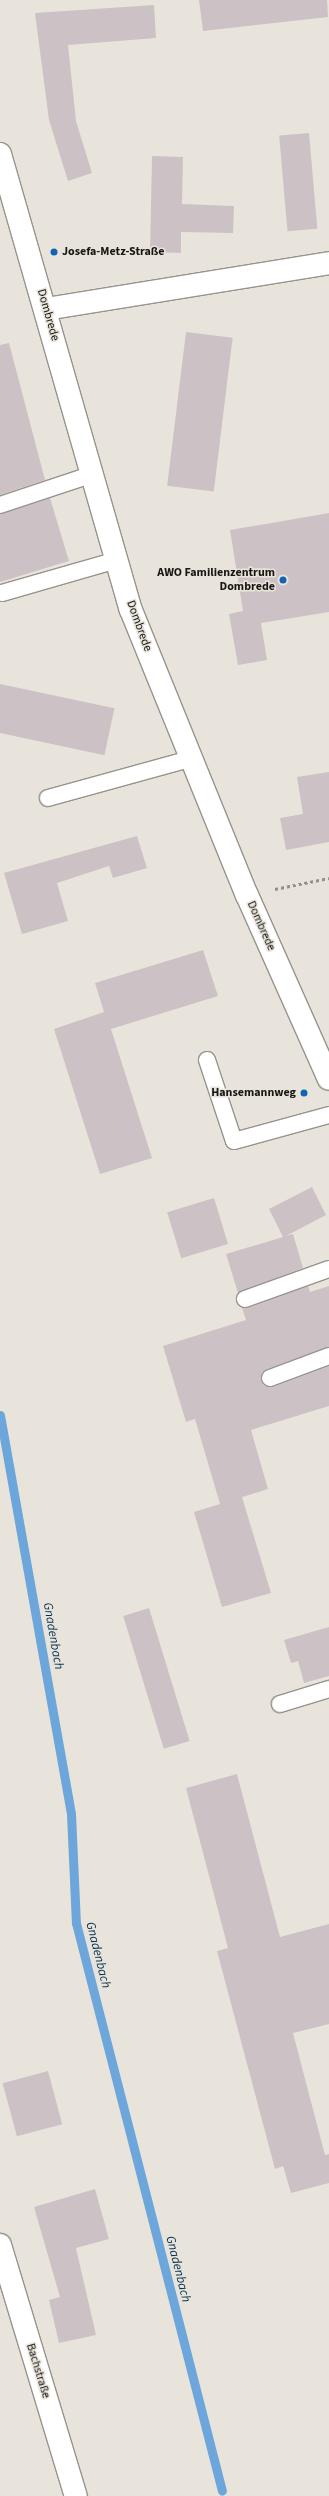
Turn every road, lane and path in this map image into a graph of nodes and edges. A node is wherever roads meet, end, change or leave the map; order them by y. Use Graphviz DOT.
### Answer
graph roads {
  1 [pos="0,154"];
  2 [pos="329,263"];
  3 [pos="46,309"];
  4 [pos="93,474"];
  5 [pos="0,505"];
  6 [pos="117,560"];
  7 [pos="2,593"];
  8 [pos="190,758"];
  9 [pos="48,798"];
  10 [pos="329,878"];
  11 [pos="247,895"];
  12 [pos="207,1060"];
  13 [pos="329,1079"];
  14 [pos="329,1115"];
  15 [pos="329,1269"];
  16 [pos="245,1299"];
  17 [pos="329,1356"];
  18 [pos="270,1378"];
  19 [pos="329,1689"];
  20 [pos="280,1704"];
  21 [pos="0,2245"];
  22 [pos="76,2496"];
  1 -- 3 [label="street, Dombrede"];
  2 -- 3 [label="street"];
  3 -- 4 [label="street, Dombrede"];
  4 -- 5 [label="lane"];
  4 -- 6 [label="street, Dombrede"];
  6 -- 7 [label="lane"];
  6 -- 8 [label="street, Dombrede"];
  8 -- 9 [label="lane"];
  8 -- 11 [label="street, Dombrede"];
  10 -- 11 [label="path"];
  11 -- 13 [label="street, Dombrede"];
  12 -- 14 [label="lane"];
  15 -- 16 [label="lane"];
  17 -- 18 [label="lane"];
  19 -- 20 [label="lane"];
  21 -- 22 [label="street, Bachstraße"];
}
